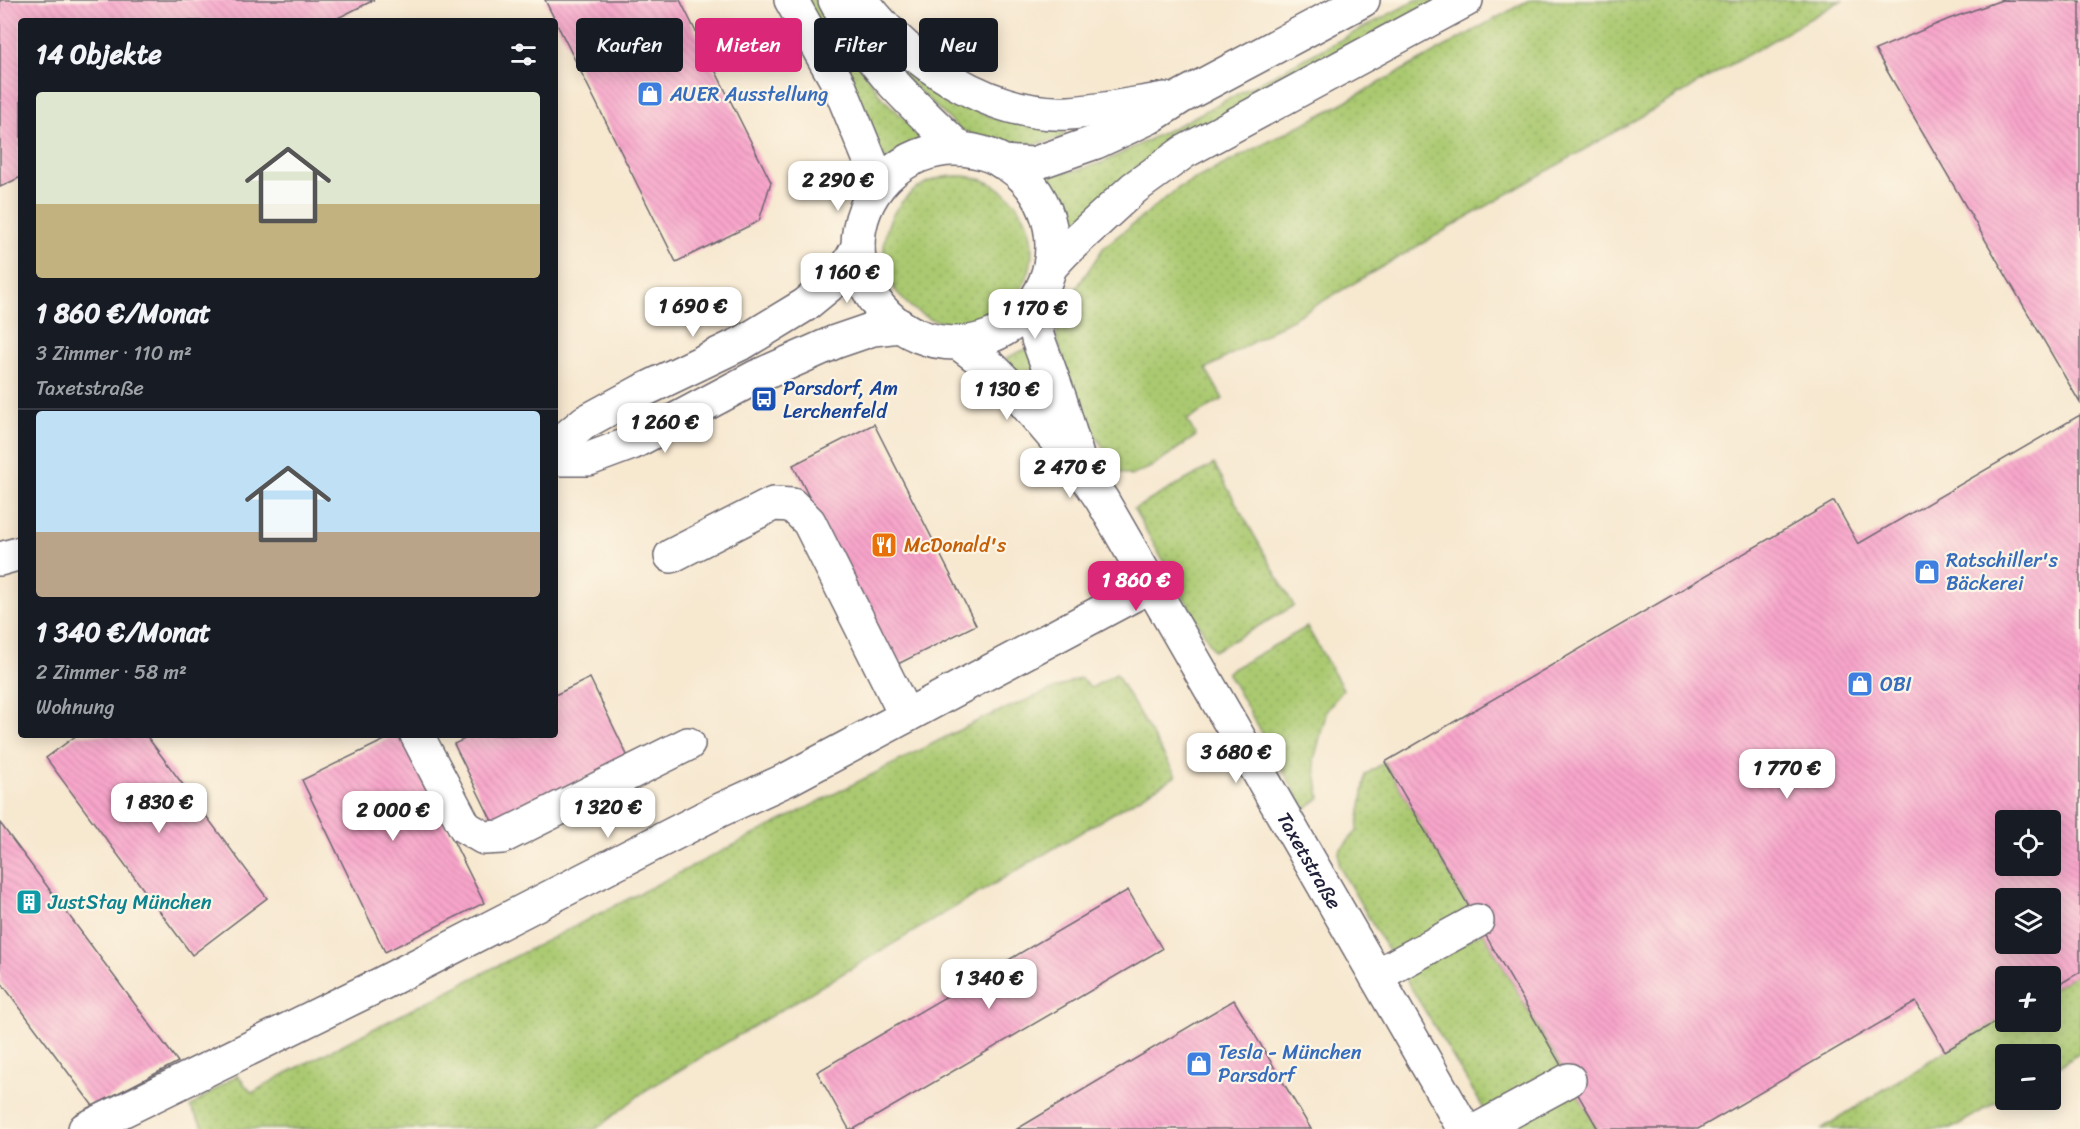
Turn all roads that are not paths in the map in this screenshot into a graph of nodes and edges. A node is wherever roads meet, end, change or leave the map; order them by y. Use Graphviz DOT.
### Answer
graph roads {
  1 [pos="791,0"];
  2 [pos="835,0"];
  3 [pos="862,0"];
  4 [pos="1363,0"];
  5 [pos="1466,0"];
  6 [pos="1181,97"];
  7 [pos="960,149"];
  8 [pos="1002,162"];
  9 [pos="874,192"];
  10 [pos="858,247"];
  11 [pos="1050,267"];
  12 [pos="1031,307"];
  13 [pos="900,326"];
  14 [pos="960,344"];
  15 [pos="558,444"];
  16 [pos="558,459"];
  17 [pos="1081,470"];
  18 [pos="18,554"];
  19 [pos="671,556"];
  20 [pos="0,559"];
  21 [pos="1150,586"];
  22 [pos="906,716"];
  23 [pos="419,738"];
  24 [pos="688,744"];
  25 [pos="1477,921"];
  26 [pos="1376,976"];
  27 [pos="1569,1080"];
  28 [pos="85,1129"];
  29 [pos="1464,1129"];
  30 [pos="1479,1129"];
  1 -- 9 [label="main road"];
  2 -- 7 [label="main road"];
  3 -- 6 [label="main road"];
  4 -- 6 [label="main road"];
  5 -- 11 [label="main road"];
  6 -- 8 [label="main road"];
  7 -- 8 [label="main road"];
  7 -- 9 [label="main road"];
  8 -- 11 [label="main road"];
  9 -- 10 [label="main road"];
  10 -- 13 [label="main road"];
  10 -- 15 [label="main road"];
  11 -- 12 [label="main road"];
  12 -- 14 [label="main road"];
  12 -- 17 [label="main road, Taxetstraße"];
  13 -- 14 [label="main road"];
  13 -- 16 [label="main road"];
  14 -- 17 [label="main road, Taxetstraße"];
  17 -- 21 [label="main road, Taxetstraße"];
  18 -- 20 [label="main road"];
  19 -- 22 [label="main road"];
  21 -- 22 [label="main road"];
  21 -- 26 [label="main road, Taxetstraße"];
  22 -- 28 [label="main road"];
  23 -- 24 [label="main road"];
  25 -- 26 [label="main road"];
  26 -- 29 [label="main road, Taxetstraße"];
  27 -- 30 [label="main road"];
}
